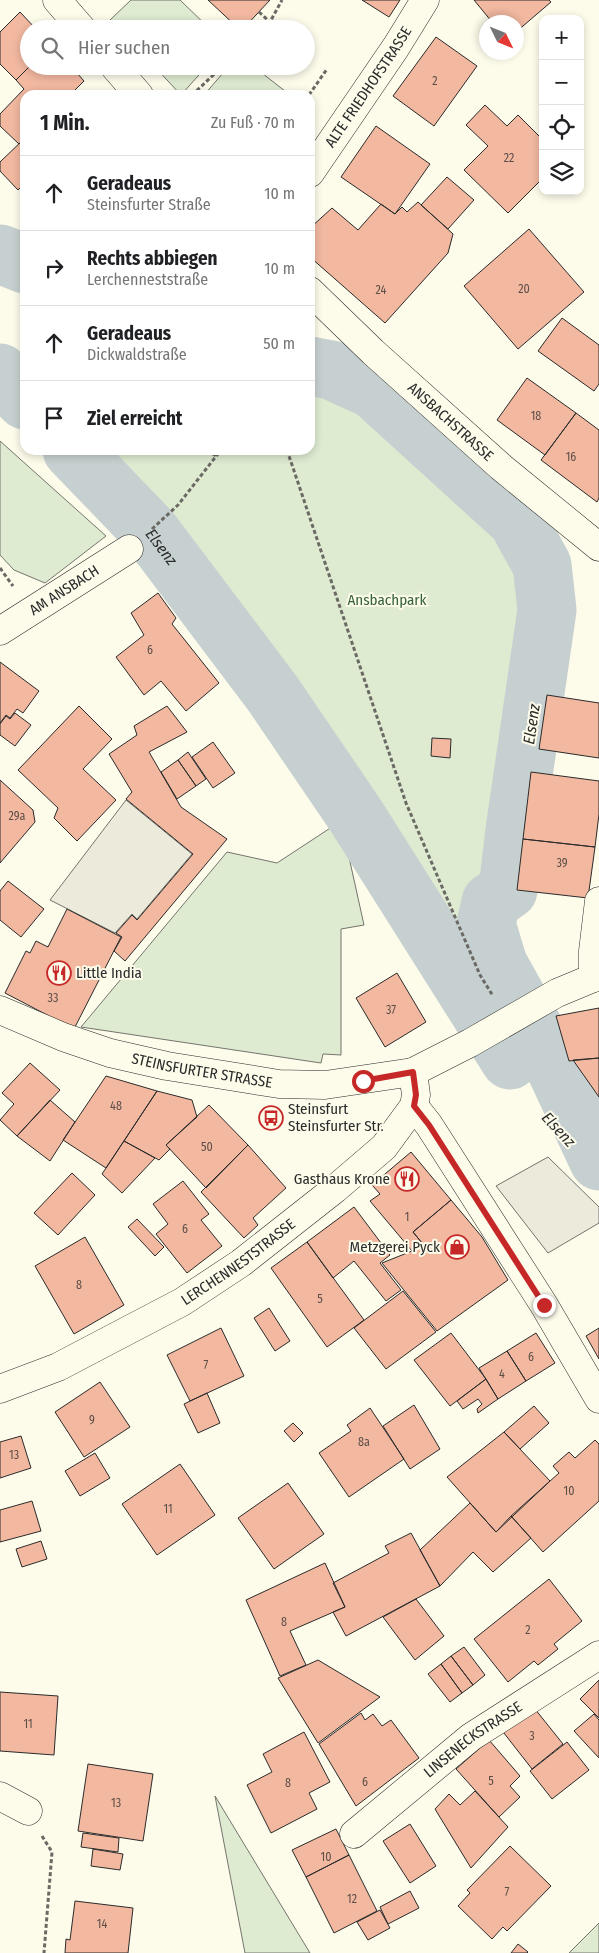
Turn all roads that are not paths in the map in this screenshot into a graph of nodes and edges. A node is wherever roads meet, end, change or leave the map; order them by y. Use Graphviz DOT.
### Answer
graph roads {
  1 [pos="57,0"];
  2 [pos="424,0"];
  3 [pos="74,20"];
  4 [pos="122,75"];
  5 [pos="135,90"];
  6 [pos="315,166"];
  7 [pos="315,296"];
  8 [pos="599,546"];
  9 [pos="129,550"];
  10 [pos="0,631"];
  11 [pos="599,901"];
  12 [pos="596,977"];
  13 [pos="0,1010"];
  14 [pos="413,1072"];
  15 [pos="414,1106"];
  16 [pos="0,1389"];
  17 [pos="599,1399"];
  18 [pos="599,1655"];
  19 [pos="0,1796"];
  20 [pos="28,1811"];
  21 [pos="354,1834"];
  1 -- 3 [label="street"];
  2 -- 6 [label="street, ALTE FRIEDHOFSTRASSE"];
  4 -- 5 [label="street"];
  7 -- 8 [label="street, ANSBACHSTRASSE"];
  9 -- 10 [label="street, AM ANSBACH"];
  11 -- 12 [label="street"];
  12 -- 14 [label="street, STEINSFURTER STRASSE"];
  13 -- 14 [label="street, STEINSFURTER STRASSE"];
  14 -- 15 [label="street"];
  15 -- 16 [label="street, LERCHENNESTSTRASSE"];
  15 -- 17 [label="street"];
  18 -- 21 [label="street, LINSENECKSTRASSE"];
  19 -- 20 [label="street"];
}
